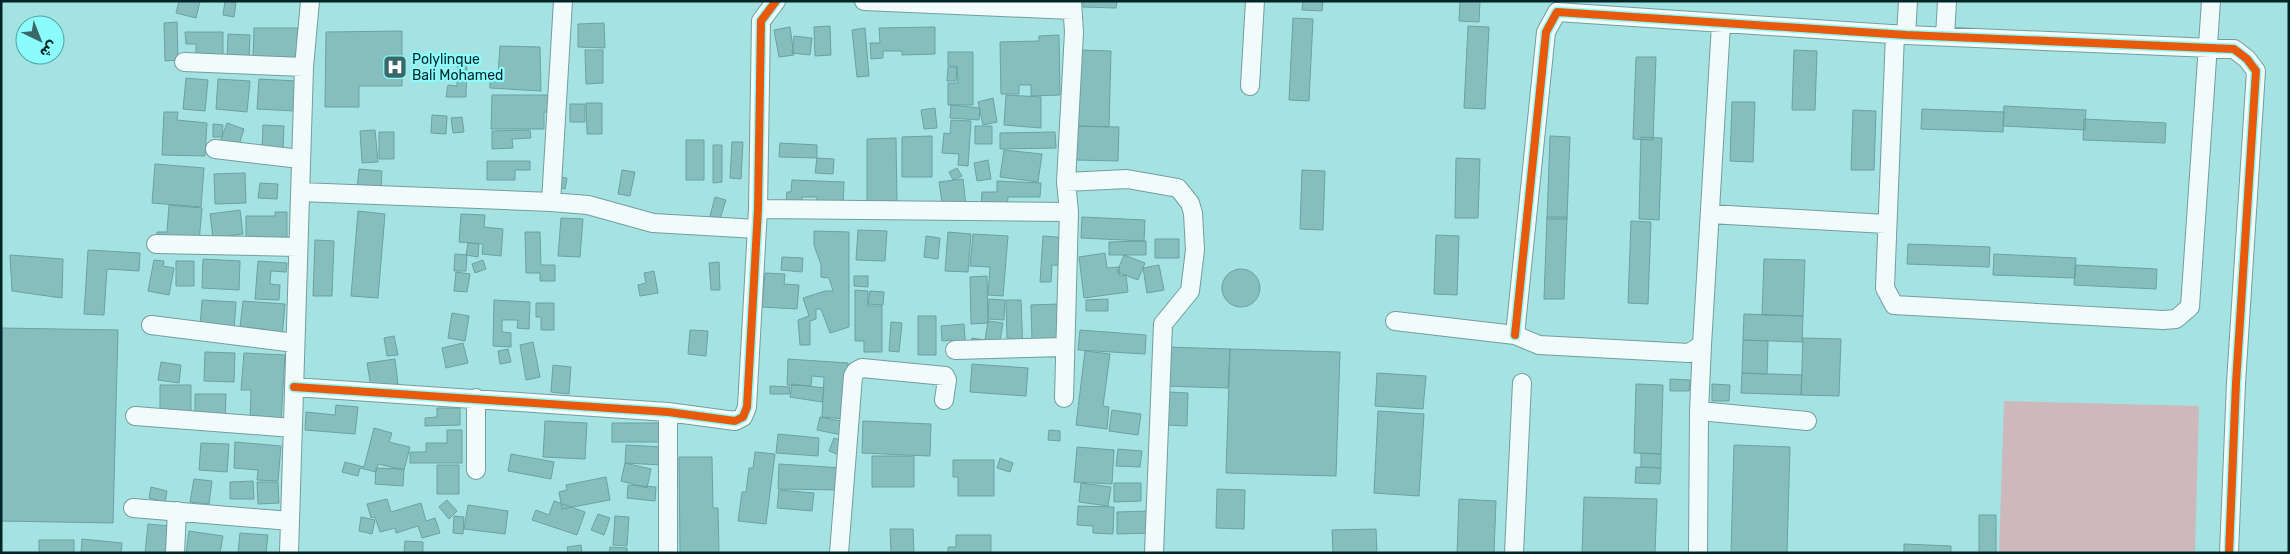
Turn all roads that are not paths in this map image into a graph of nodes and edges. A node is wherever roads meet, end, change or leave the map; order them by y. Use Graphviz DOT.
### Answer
graph roads {
  1 [pos="310,1"];
  2 [pos="563,1"];
  3 [pos="776,1"];
  4 [pos="864,1"];
  5 [pos="1255,1"];
  6 [pos="1908,1"];
  7 [pos="1947,1"];
  8 [pos="2211,1"];
  9 [pos="1071,4"];
  10 [pos="1558,7"];
  11 [pos="1580,8"];
  12 [pos="1721,24"];
  13 [pos="1901,35"];
  14 [pos="1945,37"];
  15 [pos="2209,49"];
  16 [pos="184,62"];
  17 [pos="304,67"];
  18 [pos="1250,86"];
  19 [pos="215,149"];
  20 [pos="300,158"];
  21 [pos="1066,182"];
  22 [pos="300,192"];
  23 [pos="551,202"];
  24 [pos="758,210"];
  25 [pos="1070,212"];
  26 [pos="1710,214"];
  27 [pos="1886,224"];
  28 [pos="757,229"];
  29 [pos="156,244"];
  30 [pos="298,247"];
  31 [pos="1395,321"];
  32 [pos="151,325"];
  33 [pos="1515,335"];
  34 [pos="295,343"];
  35 [pos="1702,345"];
  36 [pos="1065,347"];
  37 [pos="955,350"];
  38 [pos="1522,383"];
  39 [pos="294,387"];
  40 [pos="476,398"];
  41 [pos="1064,398"];
  42 [pos="944,400"];
  43 [pos="1699,411"];
  44 [pos="668,412"];
  45 [pos="135,416"];
  46 [pos="1807,421"];
  47 [pos="293,428"];
  48 [pos="476,470"];
  49 [pos="133,508"];
  50 [pos="177,512"];
  51 [pos="290,521"];
  52 [pos="175,553"];
  53 [pos="289,553"];
  54 [pos="668,553"];
  55 [pos="840,553"];
  56 [pos="1154,553"];
  57 [pos="1514,553"];
  58 [pos="1698,553"];
  59 [pos="2229,553"];
  1 -- 17 [label="street"];
  2 -- 23 [label="street"];
  3 -- 24 [label="street"];
  4 -- 9 [label="street"];
  5 -- 18 [label="street"];
  6 -- 13 [label="street"];
  7 -- 14 [label="street"];
  8 -- 15 [label="street"];
  9 -- 21 [label="street"];
  10 -- 11 [label="street"];
  10 -- 33 [label="street"];
  11 -- 12 [label="street"];
  12 -- 13 [label="street"];
  12 -- 26 [label="street"];
  13 -- 14 [label="street"];
  13 -- 27 [label="street"];
  14 -- 15 [label="street"];
  15 -- 27 [label="street"];
  15 -- 59 [label="street"];
  16 -- 17 [label="street"];
  17 -- 20 [label="street"];
  19 -- 20 [label="street"];
  20 -- 22 [label="street"];
  21 -- 25 [label="street"];
  21 -- 56 [label="street"];
  22 -- 23 [label="street"];
  22 -- 30 [label="street"];
  23 -- 28 [label="street"];
  24 -- 25 [label="street"];
  24 -- 28 [label="street"];
  25 -- 36 [label="street"];
  26 -- 27 [label="street"];
  26 -- 35 [label="street"];
  28 -- 44 [label="street"];
  29 -- 30 [label="street"];
  30 -- 34 [label="street"];
  31 -- 33 [label="street"];
  32 -- 34 [label="street"];
  33 -- 35 [label="street"];
  34 -- 39 [label="street"];
  35 -- 43 [label="street"];
  36 -- 37 [label="street"];
  36 -- 41 [label="street"];
  38 -- 57 [label="street"];
  39 -- 40 [label="street"];
  39 -- 47 [label="street"];
  40 -- 44 [label="street"];
  40 -- 48 [label="street"];
  42 -- 55 [label="street"];
  43 -- 46 [label="street"];
  43 -- 58 [label="street"];
  44 -- 54 [label="street"];
  45 -- 47 [label="street"];
  47 -- 51 [label="street"];
  49 -- 50 [label="street"];
  50 -- 51 [label="street"];
  50 -- 52 [label="street"];
  51 -- 53 [label="street"];
}
